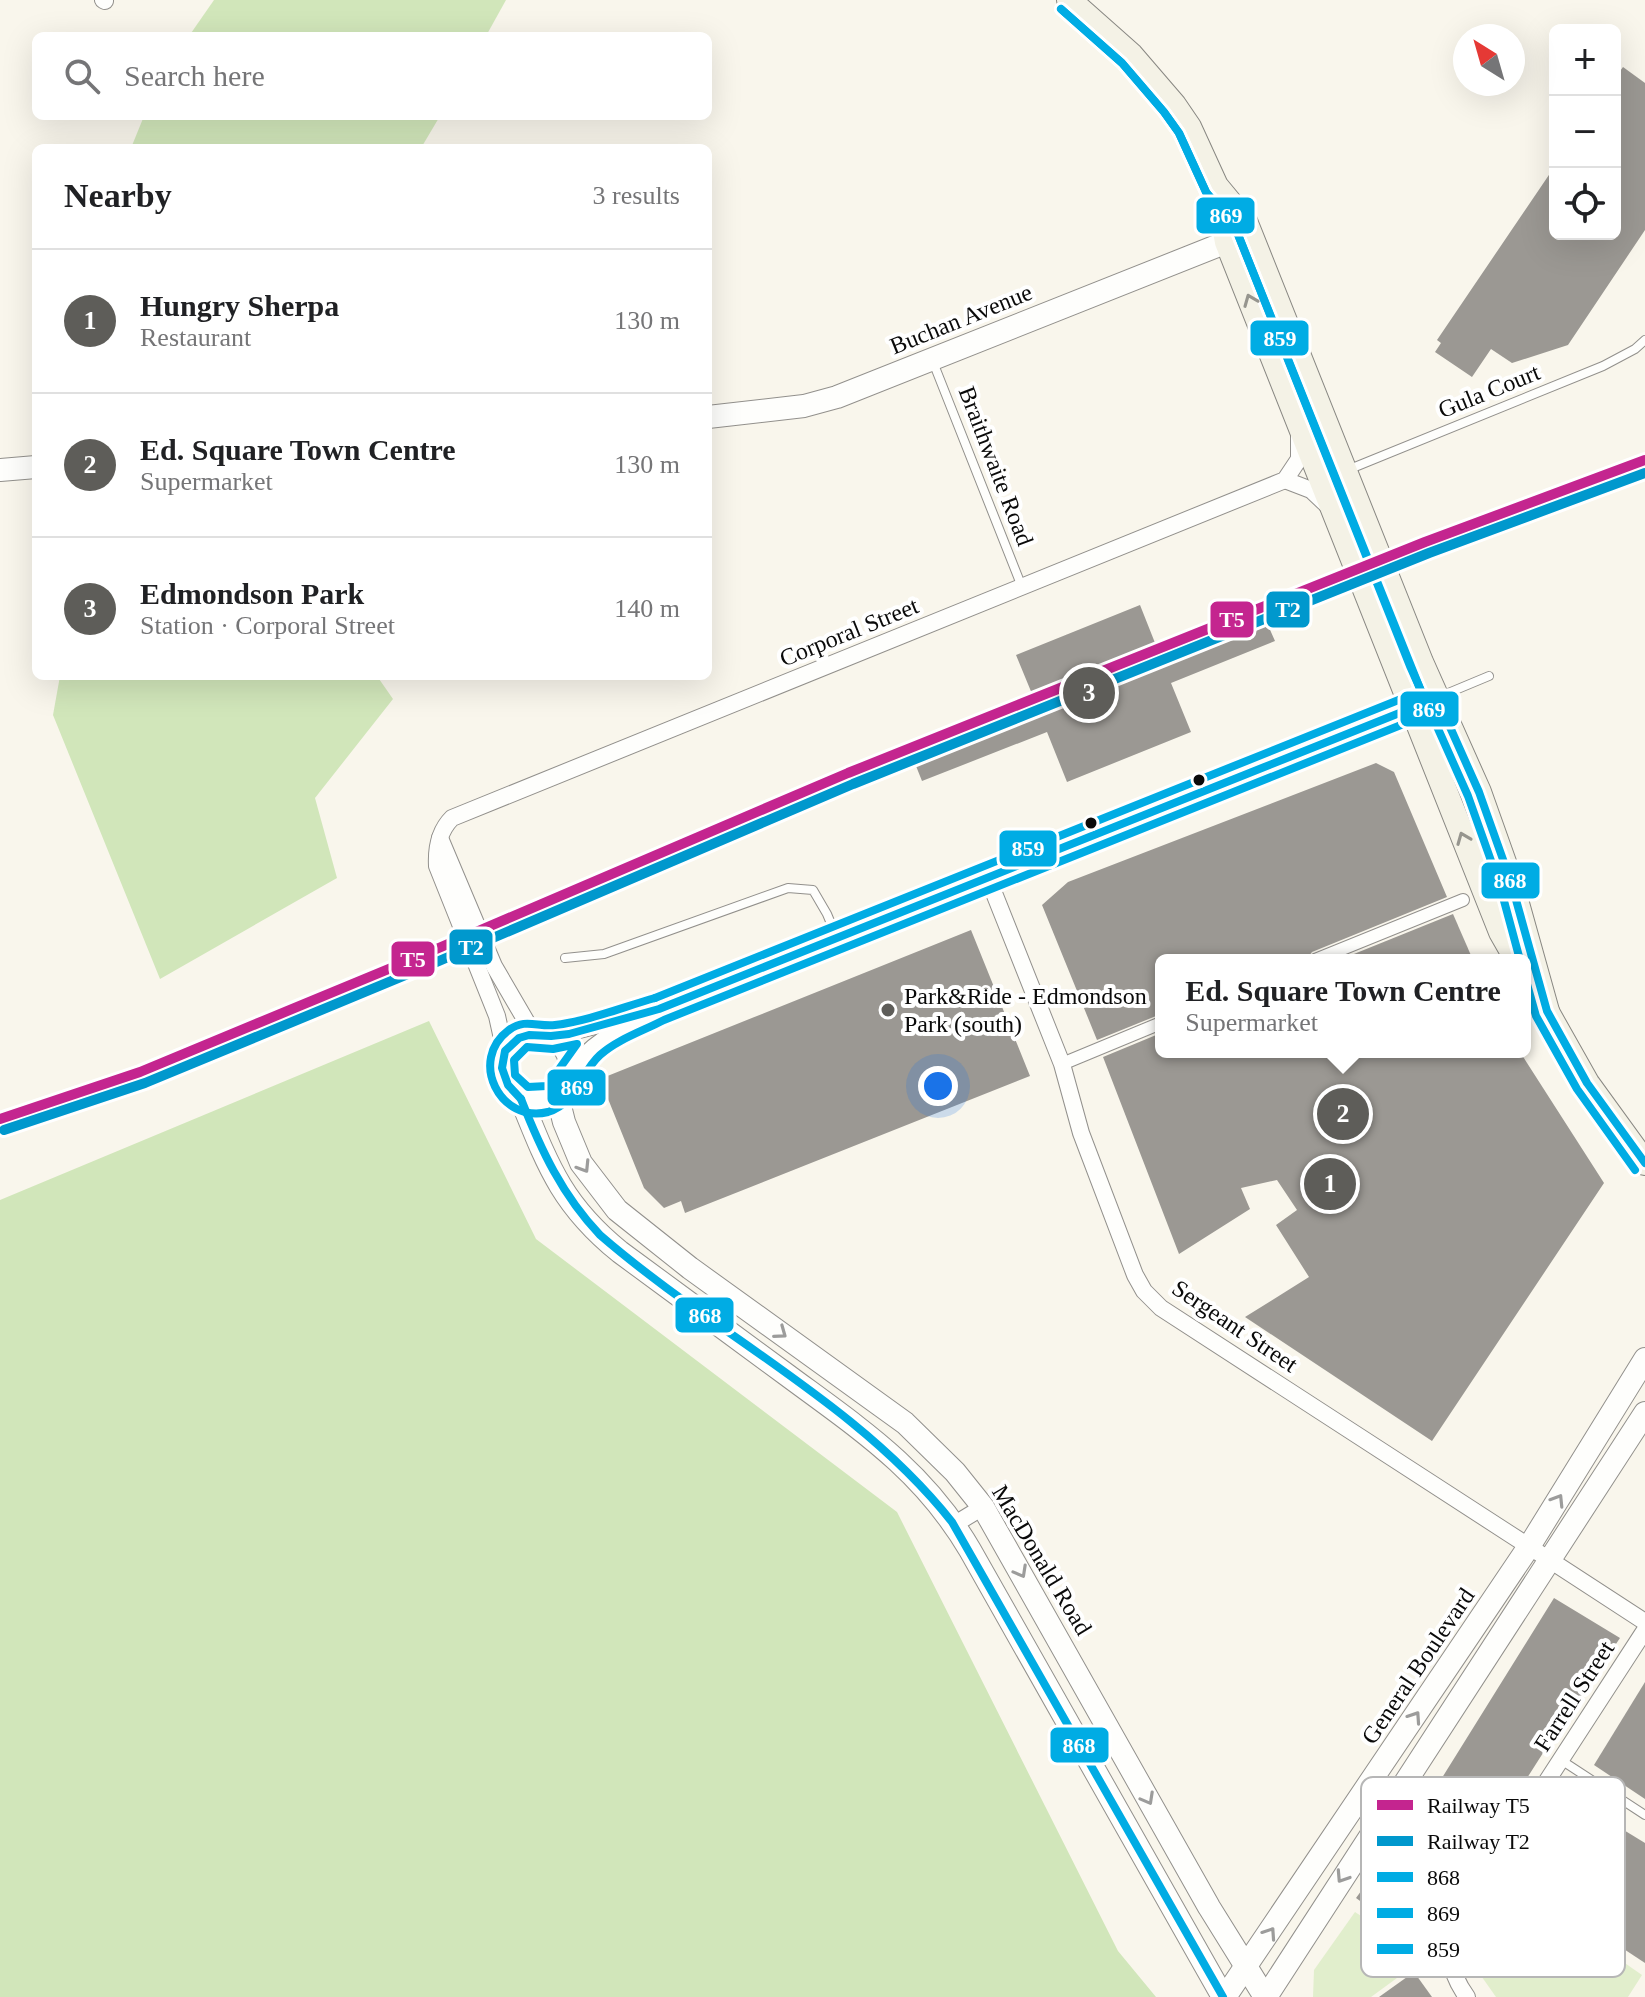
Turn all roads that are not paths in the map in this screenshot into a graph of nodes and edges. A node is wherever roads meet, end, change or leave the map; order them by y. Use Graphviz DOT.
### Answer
graph roads {
  1 [pos="1069,0"];
  2 [pos="1216,186"];
  3 [pos="1227,242"];
  4 [pos="1645,340"];
  5 [pos="932,359"];
  6 [pos="712,417"];
  7 [pos="1299,424"];
  8 [pos="32,467"];
  9 [pos="0,470"];
  10 [pos="1345,471"];
  11 [pos="1285,480"];
  12 [pos="1336,519"];
  13 [pos="1023,588"];
  14 [pos="1489,676"];
  15 [pos="1437,698"];
  16 [pos="1412,708"];
  17 [pos="449,878"];
  18 [pos="988,878"];
  19 [pos="1463,900"];
  20 [pos="837,938"];
  21 [pos="1330,954"];
  22 [pos="1514,954"];
  23 [pos="565,958"];
  24 [pos="1531,983"];
  25 [pos="659,1009"];
  26 [pos="1547,1011"];
  27 [pos="1155,1025"];
  28 [pos="542,1035"];
  29 [pos="505,1052"];
  30 [pos="1062,1064"];
  31 [pos="569,1073"];
  32 [pos="557,1094"];
  33 [pos="521,1099"];
  34 [pos="1645,1163"];
  35 [pos="1645,1359"];
  36 [pos="1645,1413"];
  37 [pos="983,1507"];
  38 [pos="955,1524"];
  39 [pos="1530,1545"];
  40 [pos="1551,1561"];
  41 [pos="1645,1622"];
  42 [pos="1645,1630"];
  43 [pos="1440,1679"];
  44 [pos="1561,1760"];
  45 [pos="1374,1777"];
  46 [pos="1409,1777"];
  47 [pos="1550,1777"];
  48 [pos="1587,1777"];
  49 [pos="1361,1797"];
  50 [pos="1625,1802"];
  51 [pos="1645,1815"];
  52 [pos="1361,1849"];
  53 [pos="1246,1969"];
  54 [pos="1456,1977"];
  55 [pos="1224,1997"];
  56 [pos="1266,1997"];
  57 [pos="1467,1997"];
  1 -- 2 [label="main road"];
  2 -- 3 [label="main road"];
  2 -- 10 [label="main road"];
  3 -- 5 [label="street, Buchan Avenue"];
  7 -- 3 [label="main road, one-way"];
  4 -- 10 [label="lane, Gula Court"];
  5 -- 6 [label="street, Buchan Avenue"];
  5 -- 13 [label="lane, Braithwaite Road"];
  7 -- 11 [label="street"];
  7 -- 12 [label="main road"];
  8 -- 9 [label="street"];
  10 -- 15 [label="main road"];
  11 -- 12 [label="street"];
  11 -- 13 [label="street, Corporal Street"];
  12 -- 16 [label="main road"];
  13 -- 17 [label="street, Corporal Street"];
  14 -- 15 [label="lane"];
  15 -- 16 [label="street"];
  15 -- 26 [label="main road"];
  16 -- 18 [label="street"];
  22 -- 16 [label="main road, one-way"];
  17 -- 28 [label="street"];
  17 -- 29 [label="street"];
  18 -- 20 [label="street"];
  18 -- 30 [label="street, Sergeant Street"];
  19 -- 21 [label="street"];
  20 -- 23 [label="lane"];
  20 -- 25 [label="street"];
  24 -- 26 [label="main road"];
  25 -- 28 [label="street"];
  25 -- 31 [label="street"];
  26 -- 34 [label="main road"];
  27 -- 30 [label="street"];
  28 -- 29 [label="street"];
  28 -- 31 [label="street"];
  29 -- 33 [label="street"];
  30 -- 39 [label="street, Sergeant Street"];
  31 -- 32 [label="street"];
  32 -- 33 [label="street"];
  32 -- 37 [label="street, MacDonald Road, one-way"];
  33 -- 38 [label="street"];
  39 -- 35 [label="street, General Boulevard, one-way"];
  36 -- 40 [label="street"];
  37 -- 38 [label="street"];
  37 -- 53 [label="street, MacDonald Road, one-way"];
  38 -- 55 [label="street"];
  39 -- 40 [label="street, Sergeant Street"];
  39 -- 43 [label="street, General Boulevard"];
  40 -- 41 [label="street, Sergeant Street"];
  40 -- 43 [label="street"];
  40 -- 46 [label="street, one-way"];
  42 -- 44 [label="street, Farrell Street"];
  45 -- 43 [label="street, General Boulevard, one-way"];
  44 -- 47 [label="street, Farrell Street"];
  44 -- 48 [label="lane"];
  53 -- 49 [label="street, General Boulevard, one-way"];
  50 -- 51 [label="lane"];
  52 -- 56 [label="street, one-way"];
  53 -- 55 [label="street, General Boulevard"];
  53 -- 56 [label="street, MacDonald Road"];
  54 -- 57 [label="street, Farrell Street"];
}
